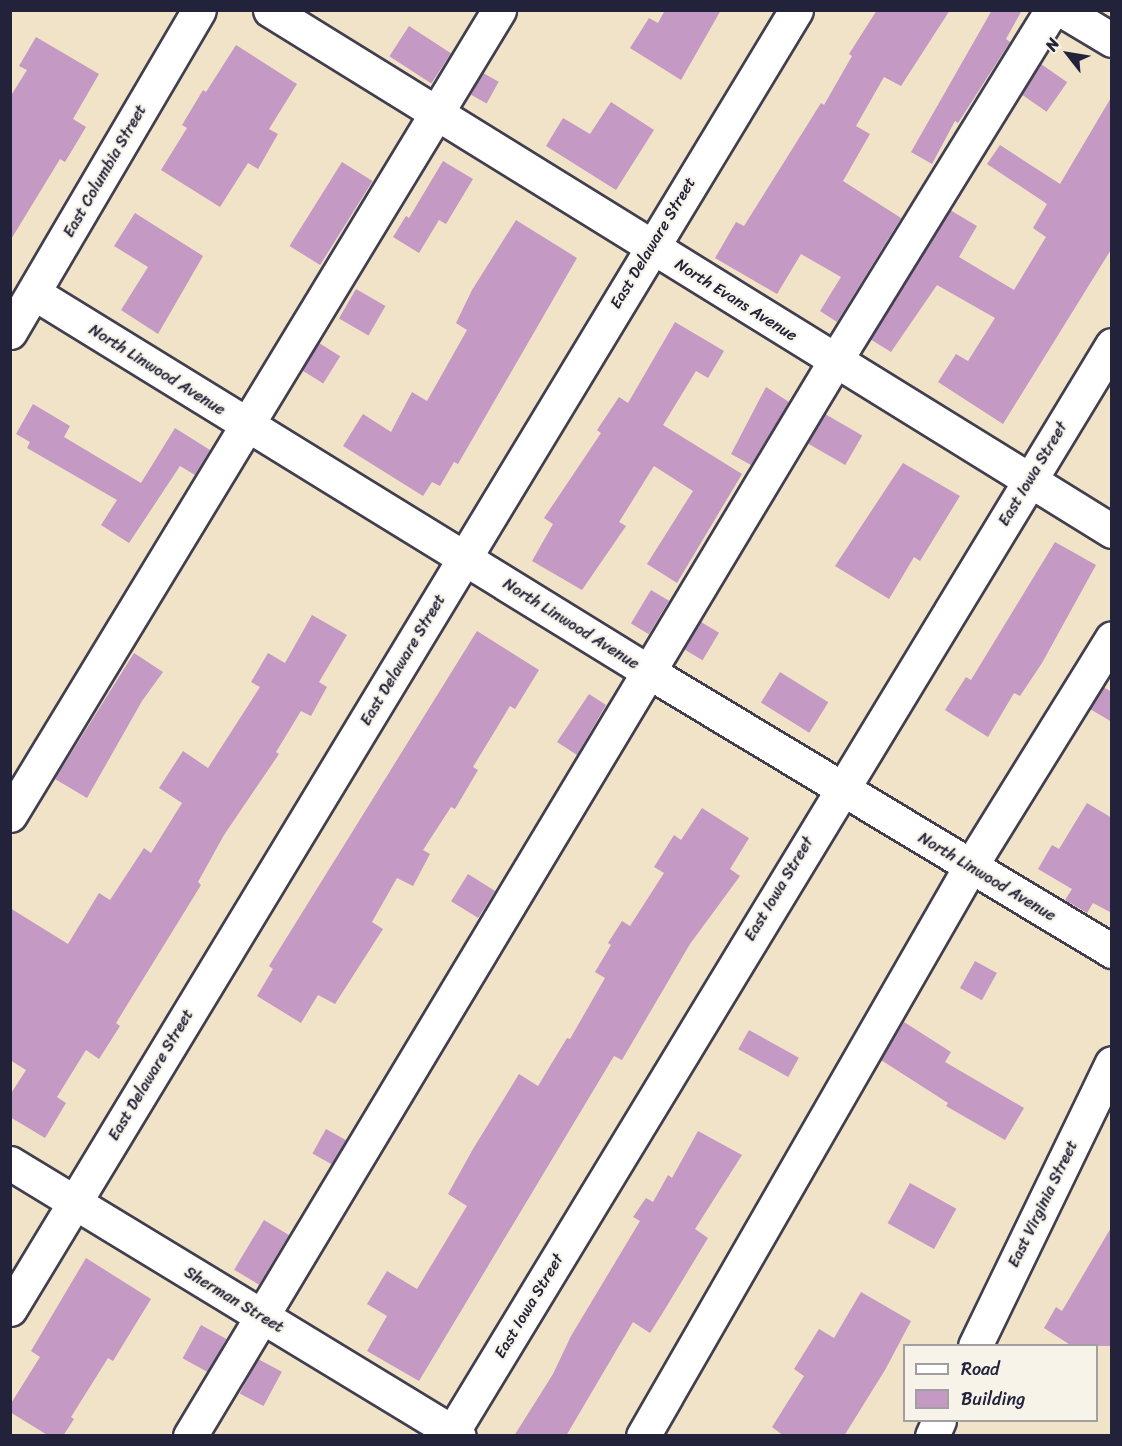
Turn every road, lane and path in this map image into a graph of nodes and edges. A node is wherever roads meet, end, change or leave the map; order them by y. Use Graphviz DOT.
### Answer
graph roads {
  1 [pos="199,10"];
  2 [pos="270,10"];
  3 [pos="499,10"];
  4 [pos="796,10"];
  5 [pos="1052,10"];
  6 [pos="1062,10"];
  7 [pos="1112,40"];
  8 [pos="434,114"];
  9 [pos="651,248"];
  10 [pos="34,293"];
  11 [pos="10,332"];
  12 [pos="1112,345"];
  13 [pos="836,361"];
  14 [pos="246,425"];
  15 [pos="1030,479"];
  16 [pos="1112,531"];
  17 [pos="465,558"];
  18 [pos="1112,638"];
  19 [pos="649,672"];
  20 [pos="841,789"];
  21 [pos="10,814"];
  22 [pos="970,867"];
  23 [pos="1112,951"];
  24 [pos="1112,1063"];
  25 [pos="10,1163"];
  26 [pos="75,1203"];
  27 [pos="10,1309"];
  28 [pos="261,1316"];
  29 [pos="976,1344"];
  30 [pos="454,1434"];
  31 [pos="190,1436"];
  32 [pos="643,1436"];
  1 -- 10 [label="street, East Columbia Street"];
  2 -- 8 [label="street, North Evans Avenue"];
  3 -- 8 [label="street"];
  4 -- 9 [label="street, East Delaware Street"];
  5 -- 13 [label="street"];
  6 -- 7 [label="street"];
  8 -- 9 [label="street, North Evans Avenue"];
  8 -- 14 [label="street"];
  9 -- 13 [label="street, North Evans Avenue"];
  9 -- 17 [label="street, East Delaware Street"];
  10 -- 11 [label="street, East Columbia Street"];
  10 -- 14 [label="street, North Linwood Avenue"];
  12 -- 15 [label="street, East Iowa Street"];
  13 -- 15 [label="street, North Evans Avenue"];
  13 -- 19 [label="street"];
  14 -- 17 [label="street, North Linwood Avenue"];
  14 -- 21 [label="street"];
  15 -- 16 [label="street, North Evans Avenue"];
  15 -- 20 [label="street, East Iowa Street"];
  17 -- 19 [label="street, North Linwood Avenue"];
  17 -- 26 [label="street, East Delaware Street"];
  18 -- 22 [label="street"];
  19 -- 20 [label="street, North Linwood Avenue"];
  19 -- 28 [label="street"];
  20 -- 22 [label="street, North Linwood Avenue"];
  20 -- 30 [label="street, East Iowa Street"];
  22 -- 23 [label="street, North Linwood Avenue"];
  22 -- 32 [label="street"];
  24 -- 29 [label="street, East Virginia Street"];
  25 -- 26 [label="street, Sherman Street"];
  26 -- 27 [label="street, East Delaware Street"];
  26 -- 28 [label="street, Sherman Street"];
  28 -- 30 [label="street, Sherman Street"];
  28 -- 31 [label="street"];
}
